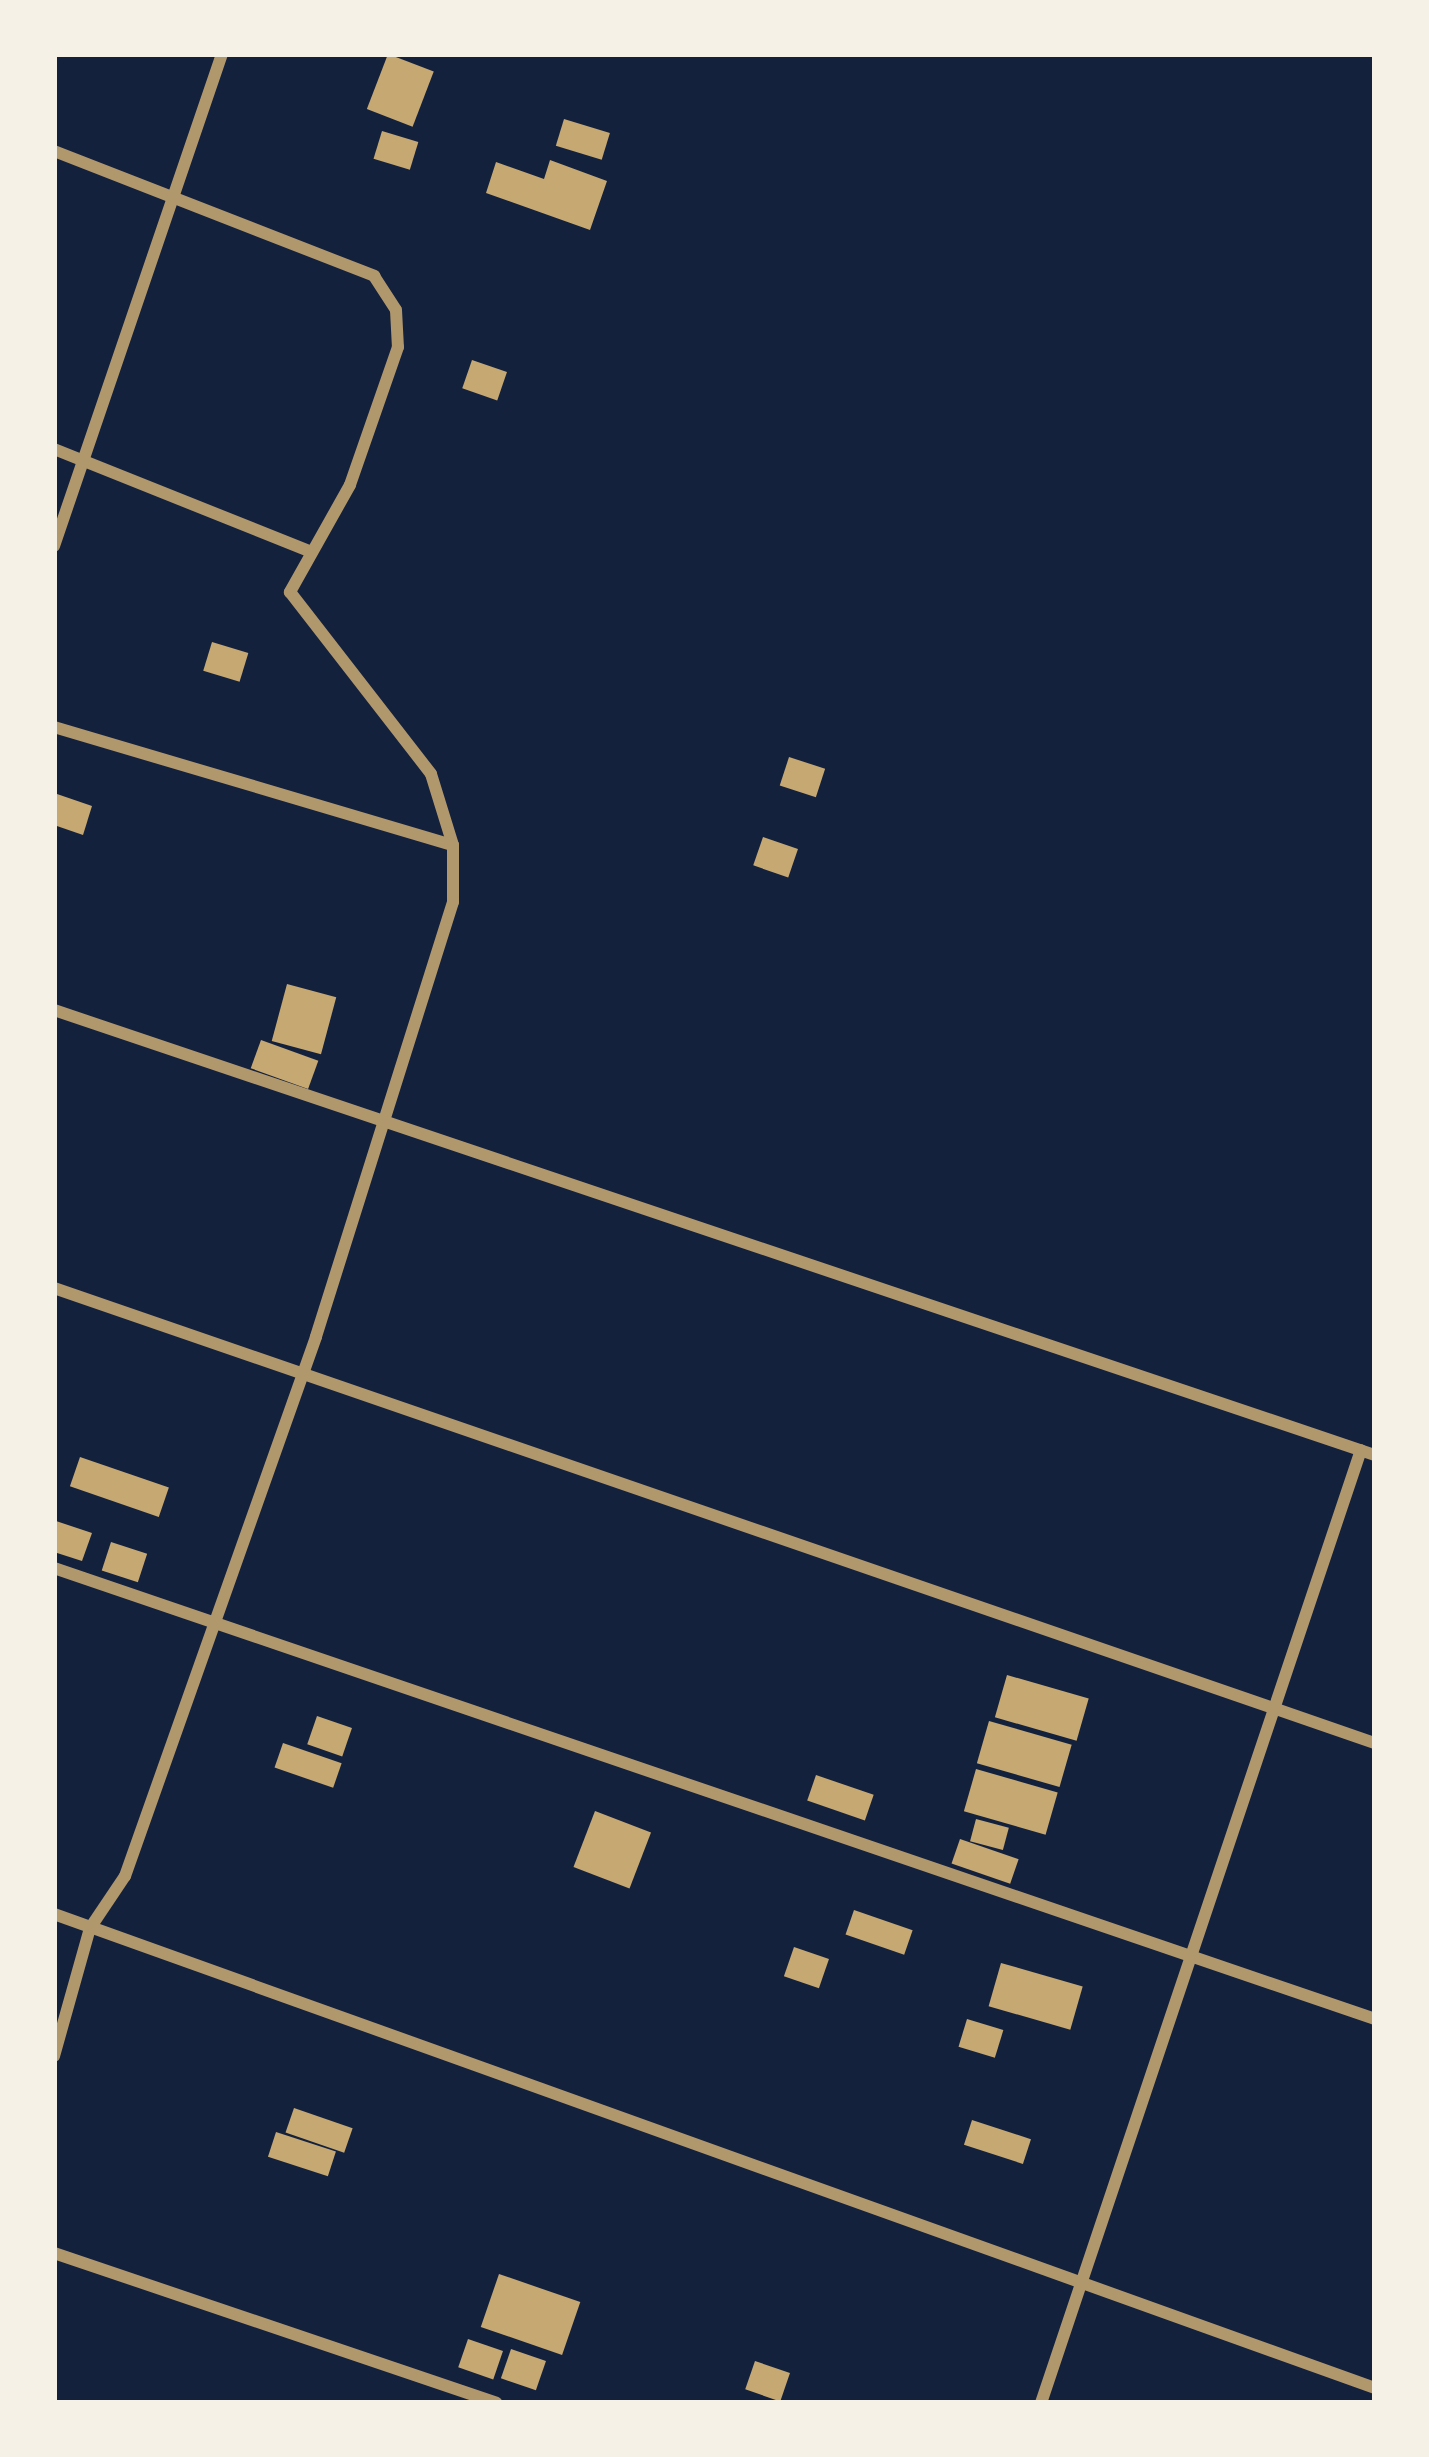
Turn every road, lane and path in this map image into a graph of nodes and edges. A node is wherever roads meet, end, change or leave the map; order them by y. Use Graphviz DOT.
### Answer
graph roads {
  1 [pos="222,54"];
  2 [pos="54,151"];
  3 [pos="176,191"];
  4 [pos="54,449"];
  5 [pos="84,460"];
  6 [pos="54,546"];
  7 [pos="309,551"];
  8 [pos="54,728"];
  9 [pos="453,845"];
  10 [pos="54,1010"];
  11 [pos="385,1123"];
  12 [pos="54,1288"];
  13 [pos="303,1373"];
  14 [pos="1368,1453"];
  15 [pos="54,1568"];
  16 [pos="211,1625"];
  17 [pos="1270,1707"];
  18 [pos="1375,1743"];
  19 [pos="54,1914"];
  20 [pos="90,1928"];
  21 [pos="1187,1953"];
  22 [pos="1375,2019"];
  23 [pos="54,2056"];
  24 [pos="54,2253"];
  25 [pos="1082,2278"];
  26 [pos="1375,2388"];
  27 [pos="496,2403"];
  28 [pos="1041,2403"];
  1 -- 3 [label="street"];
  2 -- 3 [label="street"];
  3 -- 5 [label="street"];
  3 -- 7 [label="street"];
  4 -- 5 [label="street"];
  5 -- 6 [label="street"];
  5 -- 7 [label="street"];
  7 -- 9 [label="street"];
  8 -- 9 [label="street"];
  9 -- 11 [label="street"];
  10 -- 11 [label="street"];
  11 -- 13 [label="street"];
  11 -- 14 [label="street"];
  12 -- 13 [label="street"];
  13 -- 16 [label="street"];
  13 -- 17 [label="street"];
  14 -- 17 [label="street"];
  15 -- 16 [label="street"];
  16 -- 20 [label="street"];
  16 -- 21 [label="street"];
  17 -- 18 [label="street"];
  17 -- 21 [label="street"];
  19 -- 20 [label="street"];
  20 -- 23 [label="street"];
  20 -- 25 [label="street"];
  21 -- 22 [label="street"];
  21 -- 25 [label="street"];
  24 -- 27 [label="street"];
  25 -- 26 [label="street"];
  25 -- 28 [label="street"];
}
